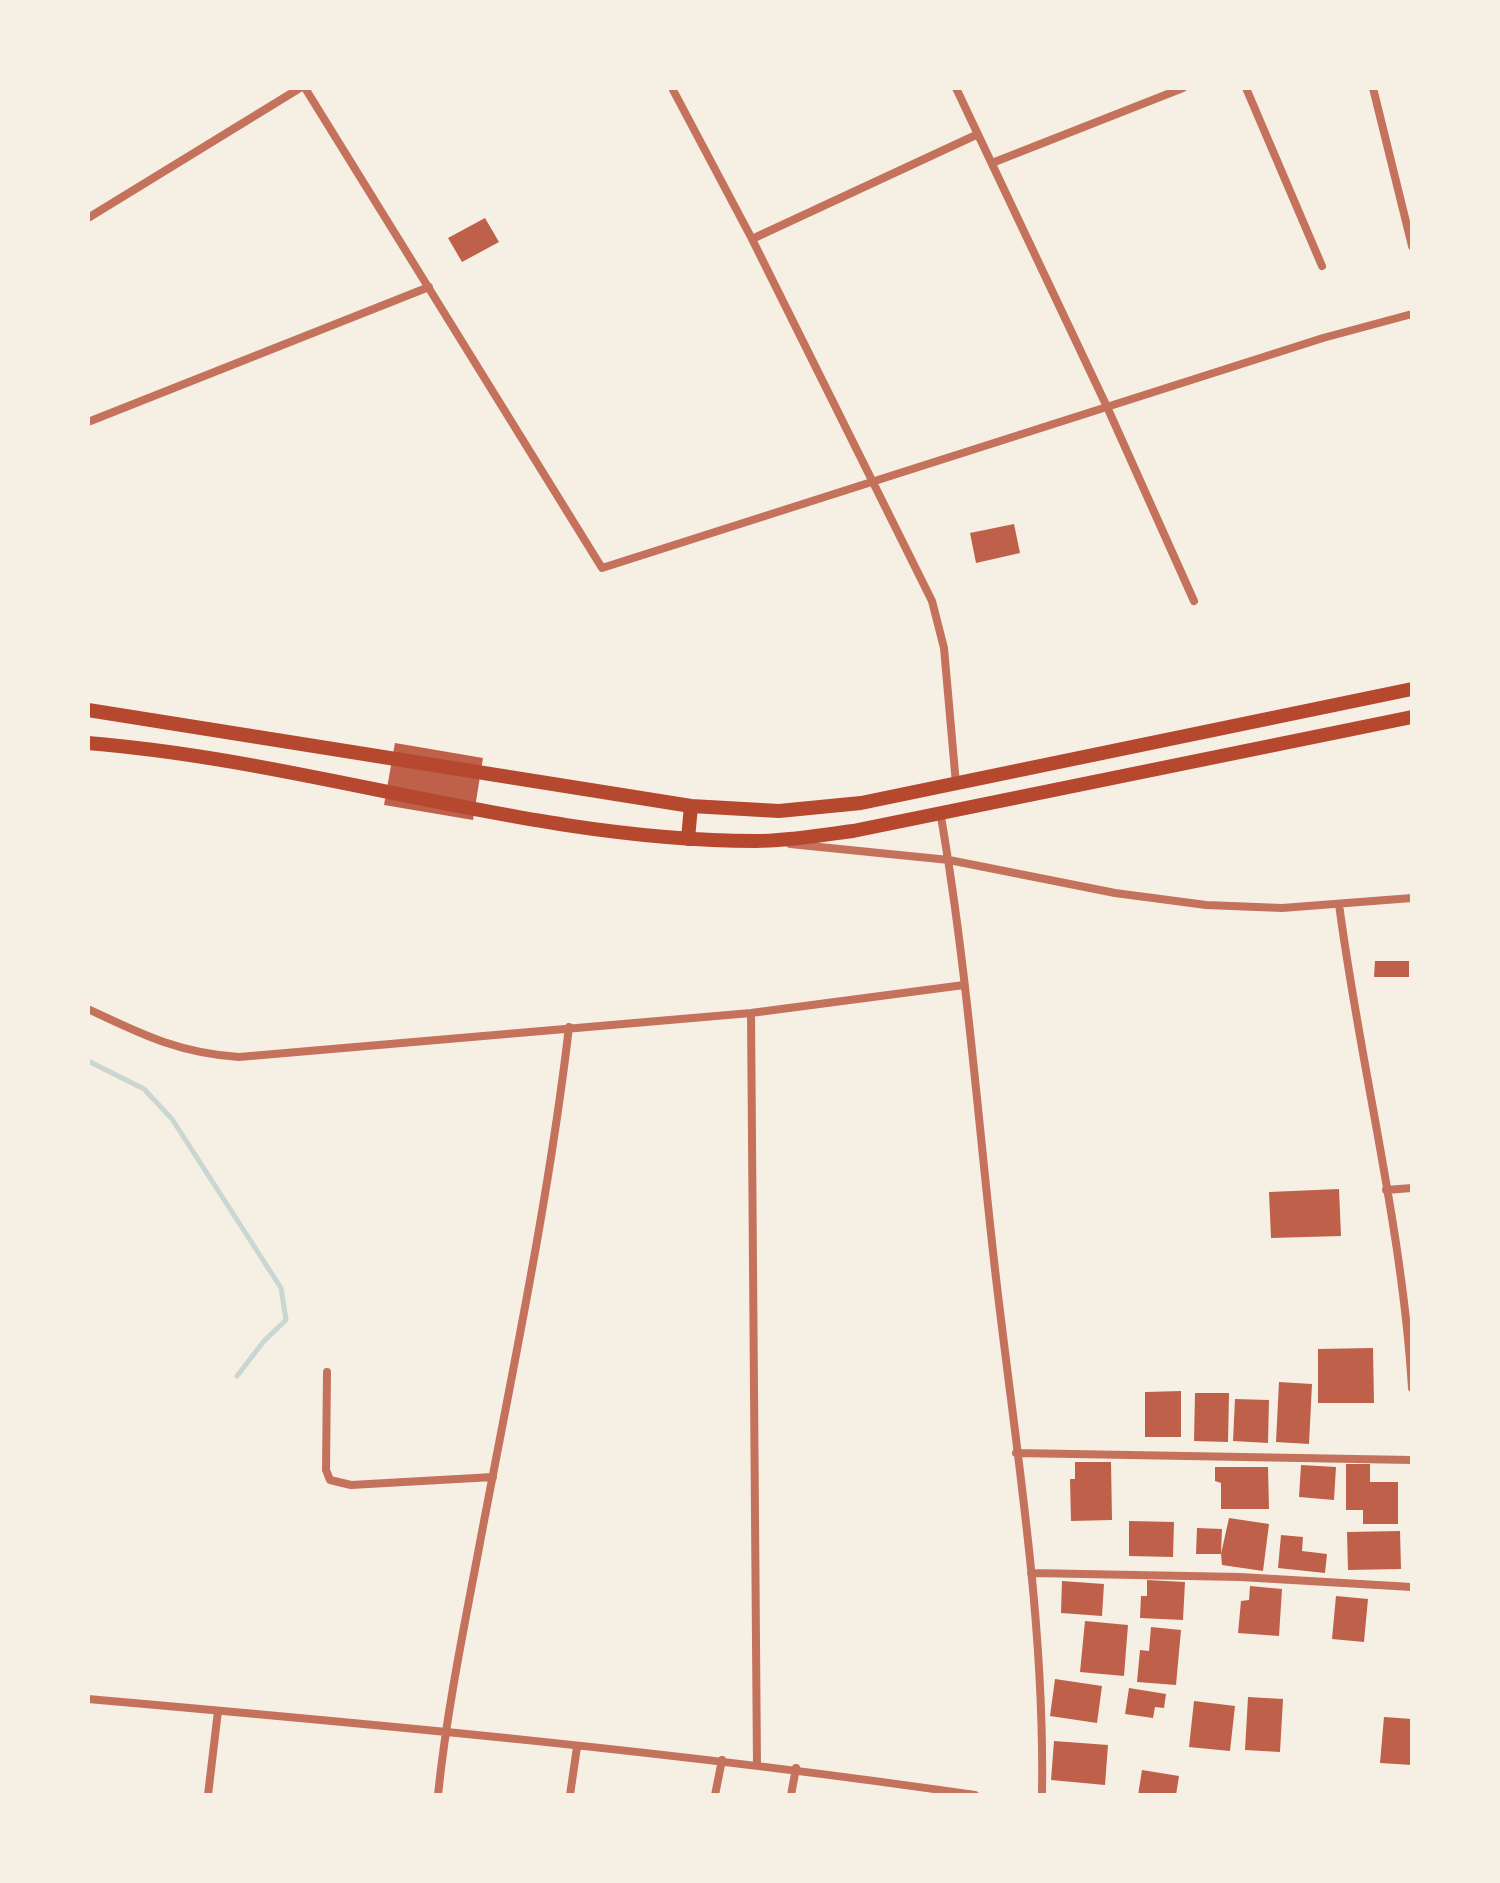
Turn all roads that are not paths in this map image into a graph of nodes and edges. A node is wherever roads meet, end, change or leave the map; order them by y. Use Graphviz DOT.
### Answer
graph roads {
  1 [pos="302,88"];
  2 [pos="672,88"];
  3 [pos="956,88"];
  4 [pos="1183,88"];
  5 [pos="1246,88"];
  6 [pos="1373,88"];
  7 [pos="976,135"];
  8 [pos="992,163"];
  9 [pos="88,218"];
  10 [pos="1410,232"];
  11 [pos="752,239"];
  12 [pos="1412,246"];
  13 [pos="1322,266"];
  14 [pos="429,287"];
  15 [pos="1412,314"];
  16 [pos="1108,409"];
  17 [pos="88,422"];
  18 [pos="871,484"];
  19 [pos="1194,601"];
  20 [pos="1412,689"];
  21 [pos="88,710"];
  22 [pos="1412,717"];
  23 [pos="88,743"];
  24 [pos="956,784"];
  25 [pos="691,806"];
  26 [pos="940,811"];
  27 [pos="688,839"];
  28 [pos="759,841"];
  29 [pos="949,860"];
  30 [pos="1412,898"];
  31 [pos="1339,904"];
  32 [pos="964,985"];
  33 [pos="88,1009"];
  34 [pos="751,1013"];
  35 [pos="569,1027"];
  36 [pos="1412,1188"];
  37 [pos="1386,1190"];
  38 [pos="327,1372"];
  39 [pos="1412,1388"];
  40 [pos="1016,1453"];
  41 [pos="1412,1460"];
  42 [pos="493,1477"];
  43 [pos="1031,1573"];
  44 [pos="1412,1587"];
  45 [pos="88,1699"];
  46 [pos="218,1711"];
  47 [pos="445,1730"];
  48 [pos="577,1747"];
  49 [pos="722,1760"];
  50 [pos="757,1765"];
  51 [pos="796,1768"];
  52 [pos="208,1795"];
  53 [pos="438,1795"];
  54 [pos="570,1795"];
  55 [pos="715,1795"];
  56 [pos="791,1795"];
  57 [pos="975,1795"];
  58 [pos="1042,1795"];
  1 -- 9 [label="street"];
  1 -- 14 [label="street"];
  2 -- 11 [label="street"];
  3 -- 7 [label="street"];
  4 -- 8 [label="street"];
  5 -- 13 [label="street"];
  6 -- 10 [label="street"];
  7 -- 8 [label="street"];
  7 -- 11 [label="street"];
  8 -- 16 [label="street"];
  10 -- 12 [label="street"];
  11 -- 18 [label="street"];
  14 -- 17 [label="street"];
  14 -- 18 [label="street"];
  15 -- 16 [label="street"];
  16 -- 18 [label="street"];
  16 -- 19 [label="street"];
  18 -- 24 [label="street"];
  20 -- 24 [label="highway"];
  21 -- 25 [label="highway"];
  22 -- 26 [label="highway"];
  23 -- 27 [label="highway"];
  24 -- 25 [label="highway"];
  25 -- 27 [label="highway"];
  26 -- 28 [label="highway"];
  26 -- 29 [label="street"];
  27 -- 28 [label="highway"];
  28 -- 29 [label="street"];
  29 -- 31 [label="street"];
  29 -- 32 [label="street"];
  30 -- 31 [label="street"];
  31 -- 37 [label="street"];
  32 -- 34 [label="street"];
  32 -- 40 [label="street"];
  33 -- 35 [label="street"];
  34 -- 35 [label="street"];
  34 -- 50 [label="street"];
  35 -- 42 [label="street"];
  36 -- 37 [label="street"];
  37 -- 39 [label="street"];
  38 -- 42 [label="street"];
  40 -- 41 [label="street"];
  40 -- 43 [label="street"];
  42 -- 47 [label="street"];
  43 -- 44 [label="street"];
  43 -- 58 [label="street"];
  45 -- 46 [label="street"];
  46 -- 47 [label="street"];
  46 -- 52 [label="street"];
  47 -- 48 [label="street"];
  47 -- 53 [label="street"];
  48 -- 49 [label="street"];
  48 -- 54 [label="street"];
  49 -- 50 [label="street"];
  49 -- 55 [label="street"];
  50 -- 51 [label="street"];
  51 -- 56 [label="street"];
  51 -- 57 [label="street"];
}
